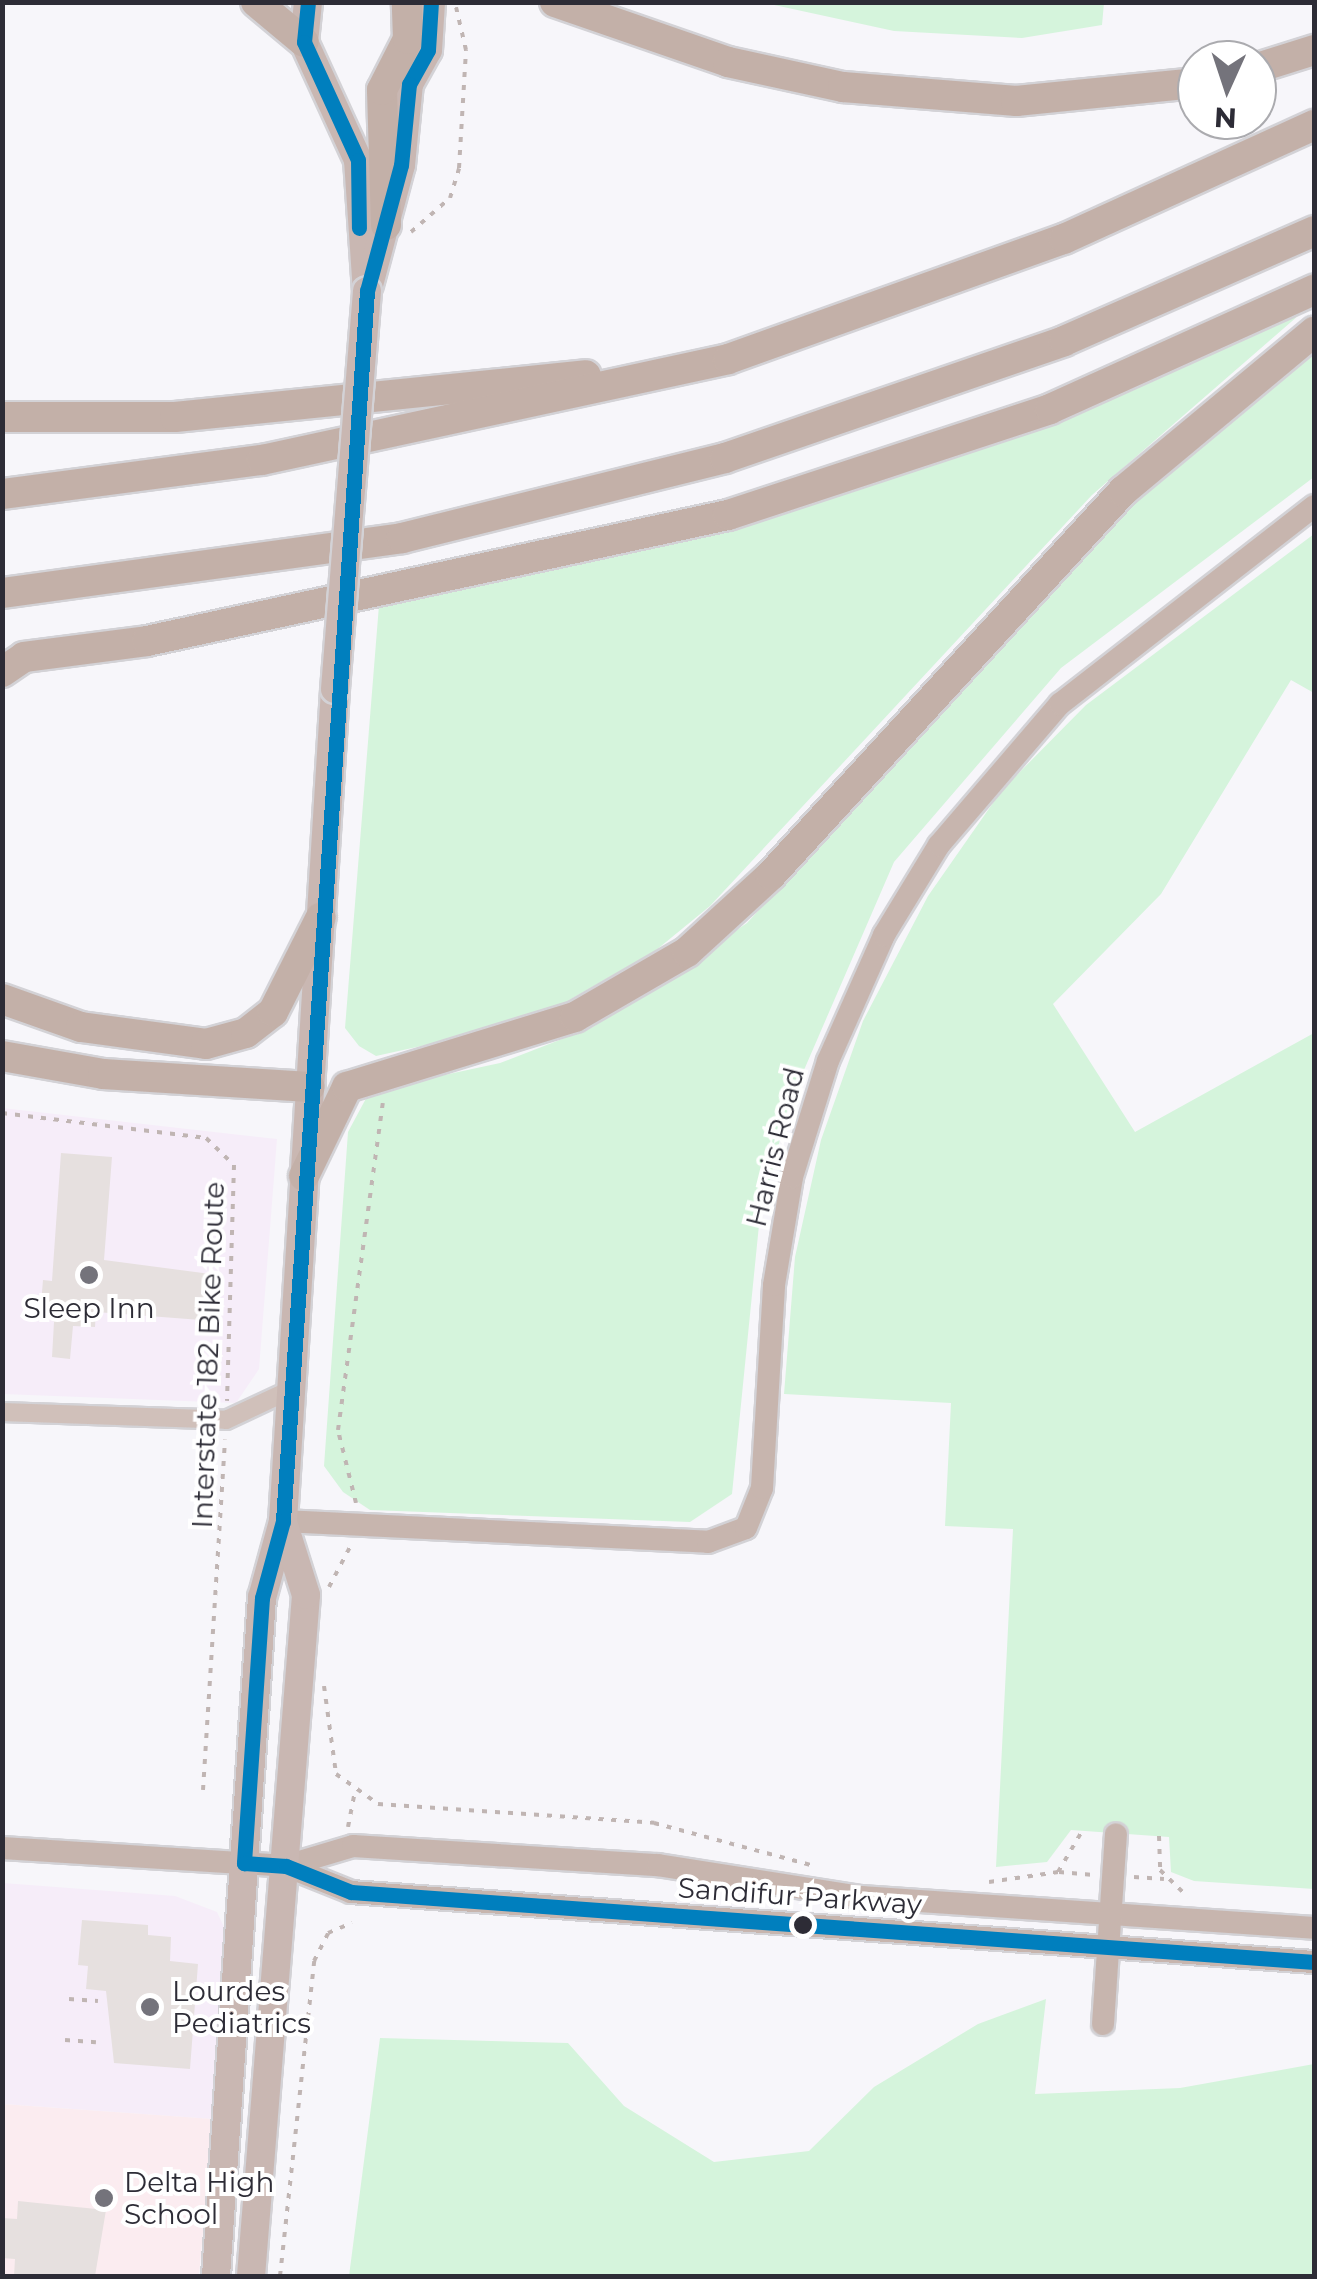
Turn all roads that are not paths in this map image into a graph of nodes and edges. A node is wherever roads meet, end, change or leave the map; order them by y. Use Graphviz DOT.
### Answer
graph roads {
  1 [pos="256,2"];
  2 [pos="308,2"];
  3 [pos="406,2"];
  4 [pos="431,2"];
  5 [pos="555,2"];
  6 [pos="304,42"];
  7 [pos="1314,50"];
  8 [pos="1277,62"];
  9 [pos="1177,85"];
  10 [pos="1314,125"];
  11 [pos="1314,230"];
  12 [pos="393,231"];
  13 [pos="367,290"];
  14 [pos="1314,290"];
  15 [pos="1314,332"];
  16 [pos="728,359"];
  17 [pos="2,417"];
  18 [pos="2,494"];
  19 [pos="1314,506"];
  20 [pos="2,592"];
  21 [pos="2,672"];
  22 [pos="321,916"];
  23 [pos="2,999"];
  24 [pos="2,1056"];
  25 [pos="310,1087"];
  26 [pos="304,1176"];
  27 [pos="290,1390"];
  28 [pos="3,1412"];
  29 [pos="2,1432"];
  30 [pos="283,1520"];
  31 [pos="1116,1834"];
  32 [pos="2,1848"];
  33 [pos="244,1863"];
  34 [pos="286,1866"];
  35 [pos="1110,1914"];
  36 [pos="1314,1928"];
  37 [pos="1108,1948"];
  38 [pos="1314,1962"];
  39 [pos="1103,2024"];
  40 [pos="216,2276"];
  41 [pos="251,2276"];
  1 -- 6 [label="highway"];
  2 -- 6 [label="main road"];
  3 -- 12 [label="highway"];
  4 -- 12 [label="main road"];
  5 -- 9 [label="highway"];
  6 -- 13 [label="main road"];
  7 -- 8 [label="highway"];
  10 -- 16 [label="highway"];
  11 -- 20 [label="highway"];
  12 -- 13 [label="main road"];
  13 -- 22 [label="main road, bridge"];
  14 -- 21 [label="highway"];
  15 -- 26 [label="highway"];
  16 -- 17 [label="highway"];
  16 -- 18 [label="highway"];
  19 -- 30 [label="main road, Harris Road"];
  22 -- 23 [label="highway"];
  22 -- 25 [label="main road"];
  24 -- 25 [label="highway"];
  25 -- 26 [label="main road"];
  26 -- 27 [label="main road"];
  27 -- 28 [label="street"];
  27 -- 30 [label="main road"];
  28 -- 29 [label="street"];
  30 -- 33 [label="main road"];
  30 -- 34 [label="main road"];
  31 -- 35 [label="main road"];
  32 -- 33 [label="main road, Sandifur Parkway"];
  33 -- 34 [label="main road, Sandifur Parkway"];
  33 -- 40 [label="main road"];
  34 -- 35 [label="main road, Sandifur Parkway"];
  34 -- 37 [label="main road, Sandifur Parkway"];
  34 -- 41 [label="main road"];
  35 -- 36 [label="main road, Sandifur Parkway"];
  35 -- 37 [label="main road"];
  37 -- 38 [label="main road, Sandifur Parkway"];
  37 -- 39 [label="main road"];
}
